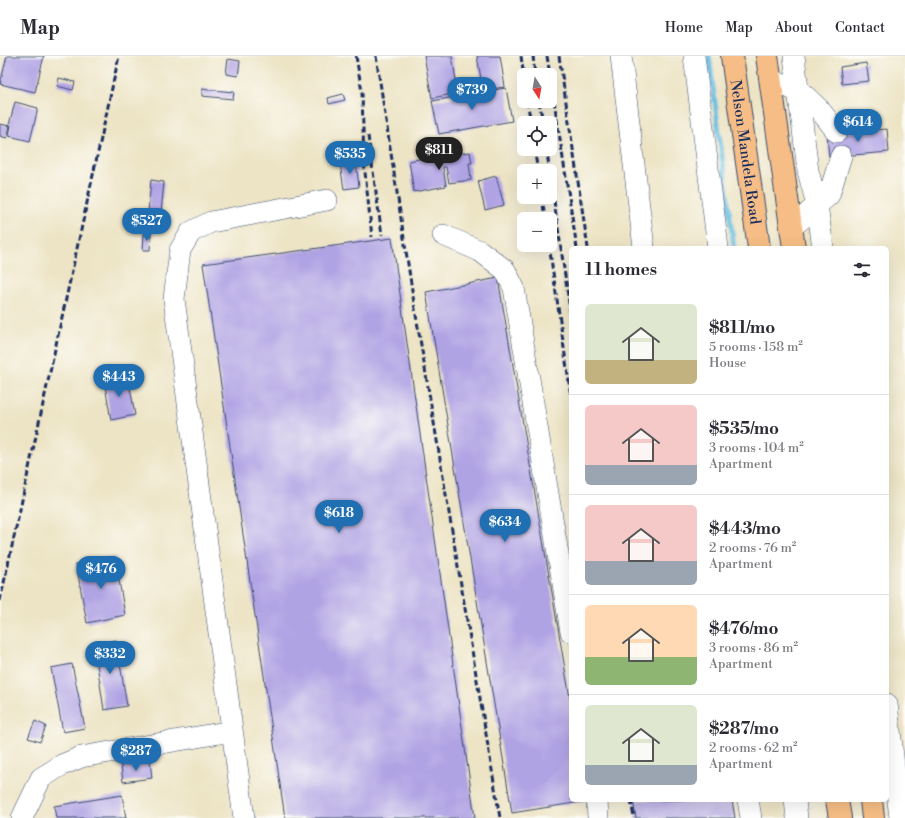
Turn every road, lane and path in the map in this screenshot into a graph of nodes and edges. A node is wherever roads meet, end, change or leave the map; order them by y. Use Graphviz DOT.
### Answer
graph roads {
  1 [pos="621,56"];
  2 [pos="694,56"];
  3 [pos="732,56"];
  4 [pos="767,56"];
  5 [pos="794,56"];
  6 [pos="770,79"];
  7 [pos="799,92"];
  8 [pos="837,132"];
  9 [pos="841,156"];
  10 [pos="327,200"];
  11 [pos="817,205"];
  12 [pos="443,235"];
  13 [pos="792,238"];
  14 [pos="644,246"];
  15 [pos="718,246"];
  16 [pos="759,246"];
  17 [pos="823,246"];
  18 [pos="569,620"];
  19 [pos="889,720"];
  20 [pos="232,731"];
  21 [pos="896,776"];
  22 [pos="598,802"];
  23 [pos="748,802"];
  24 [pos="795,802"];
  25 [pos="837,802"];
  26 [pos="871,802"];
  27 [pos="22,818"];
  28 [pos="244,818"];
  29 [pos="598,818"];
  30 [pos="751,818"];
  31 [pos="797,818"];
  32 [pos="840,818"];
  33 [pos="873,818"];
  34 [pos="900,818"];
  1 -- 14 [label="lane"];
  2 -- 15 [label="lane"];
  3 -- 16 [label="main road, Nelson Mandela Road"];
  4 -- 6 [label="main road"];
  5 -- 7 [label="lane"];
  6 -- 7 [label="lane"];
  6 -- 13 [label="main road"];
  7 -- 8 [label="lane"];
  7 -- 11 [label="lane"];
  9 -- 11 [label="lane"];
  10 -- 20 [label="lane"];
  11 -- 13 [label="lane"];
  11 -- 17 [label="lane"];
  12 -- 18 [label="lane"];
  19 -- 21 [label="lane"];
  20 -- 27 [label="lane"];
  20 -- 28 [label="lane"];
  21 -- 34 [label="lane"];
  22 -- 29 [label="lane"];
  23 -- 30 [label="lane"];
  24 -- 31 [label="lane"];
  25 -- 32 [label="main road"];
  26 -- 33 [label="main road"];
}
